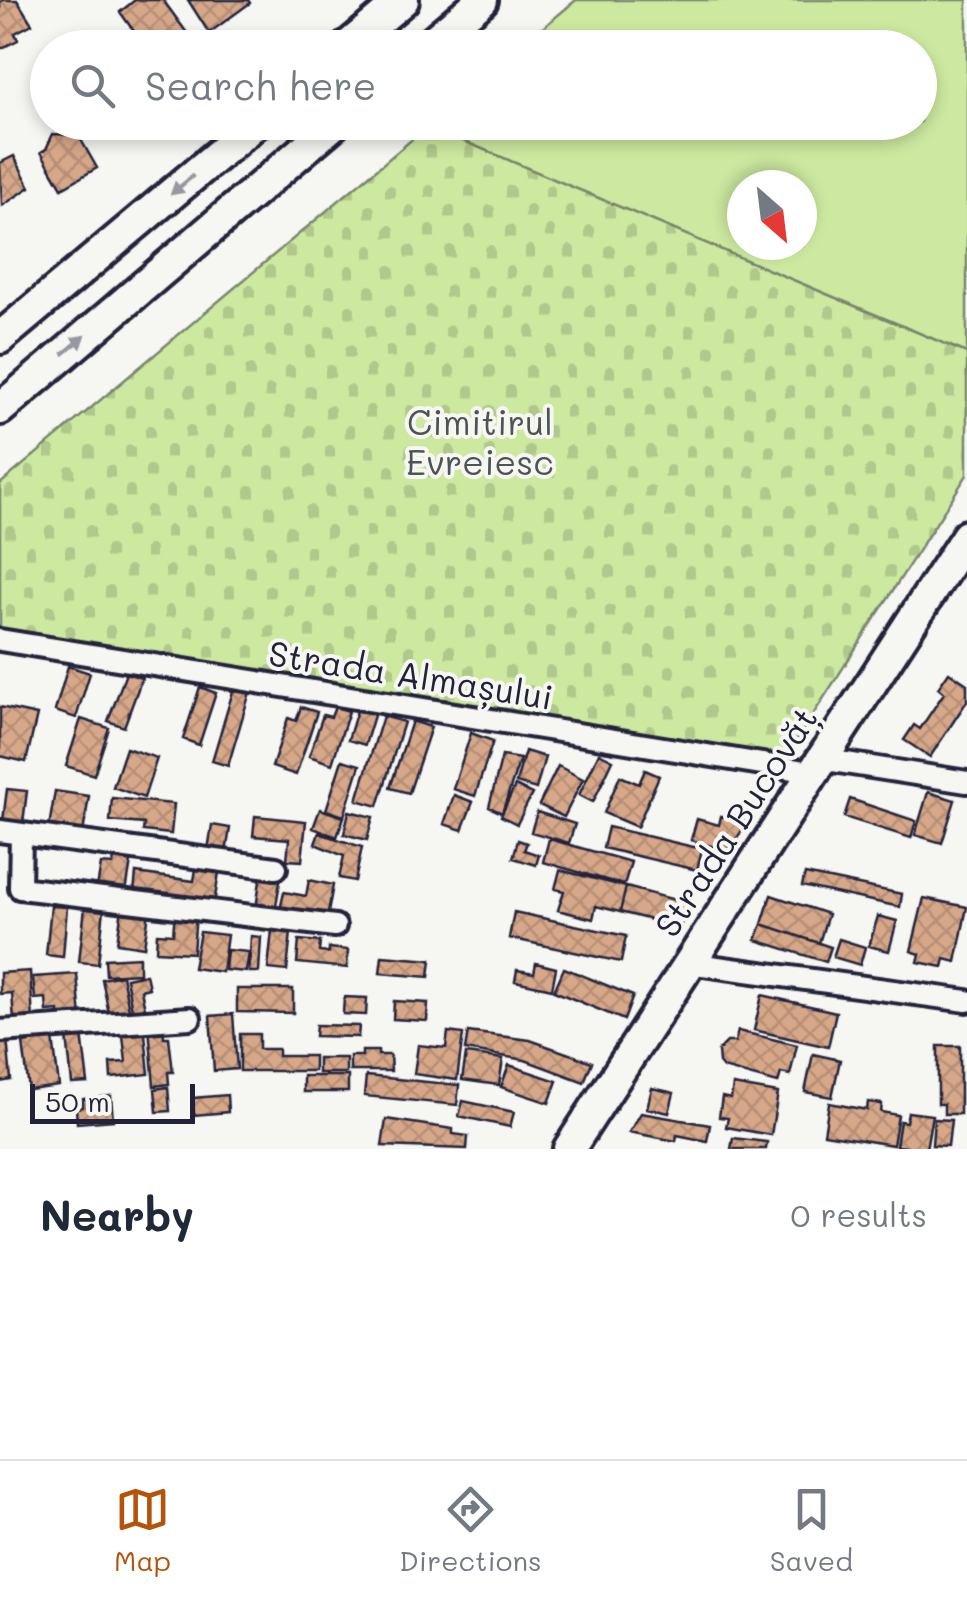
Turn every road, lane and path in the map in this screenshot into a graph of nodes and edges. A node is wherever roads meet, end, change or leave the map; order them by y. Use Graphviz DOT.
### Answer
graph roads {
  1 [pos="403,0"];
  2 [pos="482,0"];
  3 [pos="367,30"];
  4 [pos="446,30"];
  5 [pos="236,140"];
  6 [pos="315,140"];
  7 [pos="0,338"];
  8 [pos="0,409"];
  9 [pos="965,542"];
  10 [pos="0,640"];
  11 [pos="816,766"];
  12 [pos="967,782"];
  13 [pos="10,833"];
  14 [pos="276,868"];
  15 [pos="335,926"];
  16 [pos="688,963"];
  17 [pos="967,1002"];
  18 [pos="190,1018"];
  19 [pos="0,1032"];
  20 [pos="569,1149"];
  1 -- 3 [label="main road"];
  2 -- 4 [label="main road"];
  5 -- 7 [label="main road, one-way"];
  8 -- 6 [label="main road, one-way"];
  9 -- 11 [label="main road, Strada Bucovăț"];
  10 -- 11 [label="street, Strada Almașului"];
  11 -- 12 [label="street, Strada Almașului"];
  11 -- 16 [label="main road, Strada Bucovăț"];
  13 -- 14 [label="street"];
  13 -- 15 [label="street"];
  16 -- 17 [label="street"];
  16 -- 20 [label="main road, Strada Bucovăț"];
  18 -- 19 [label="street"];
}
